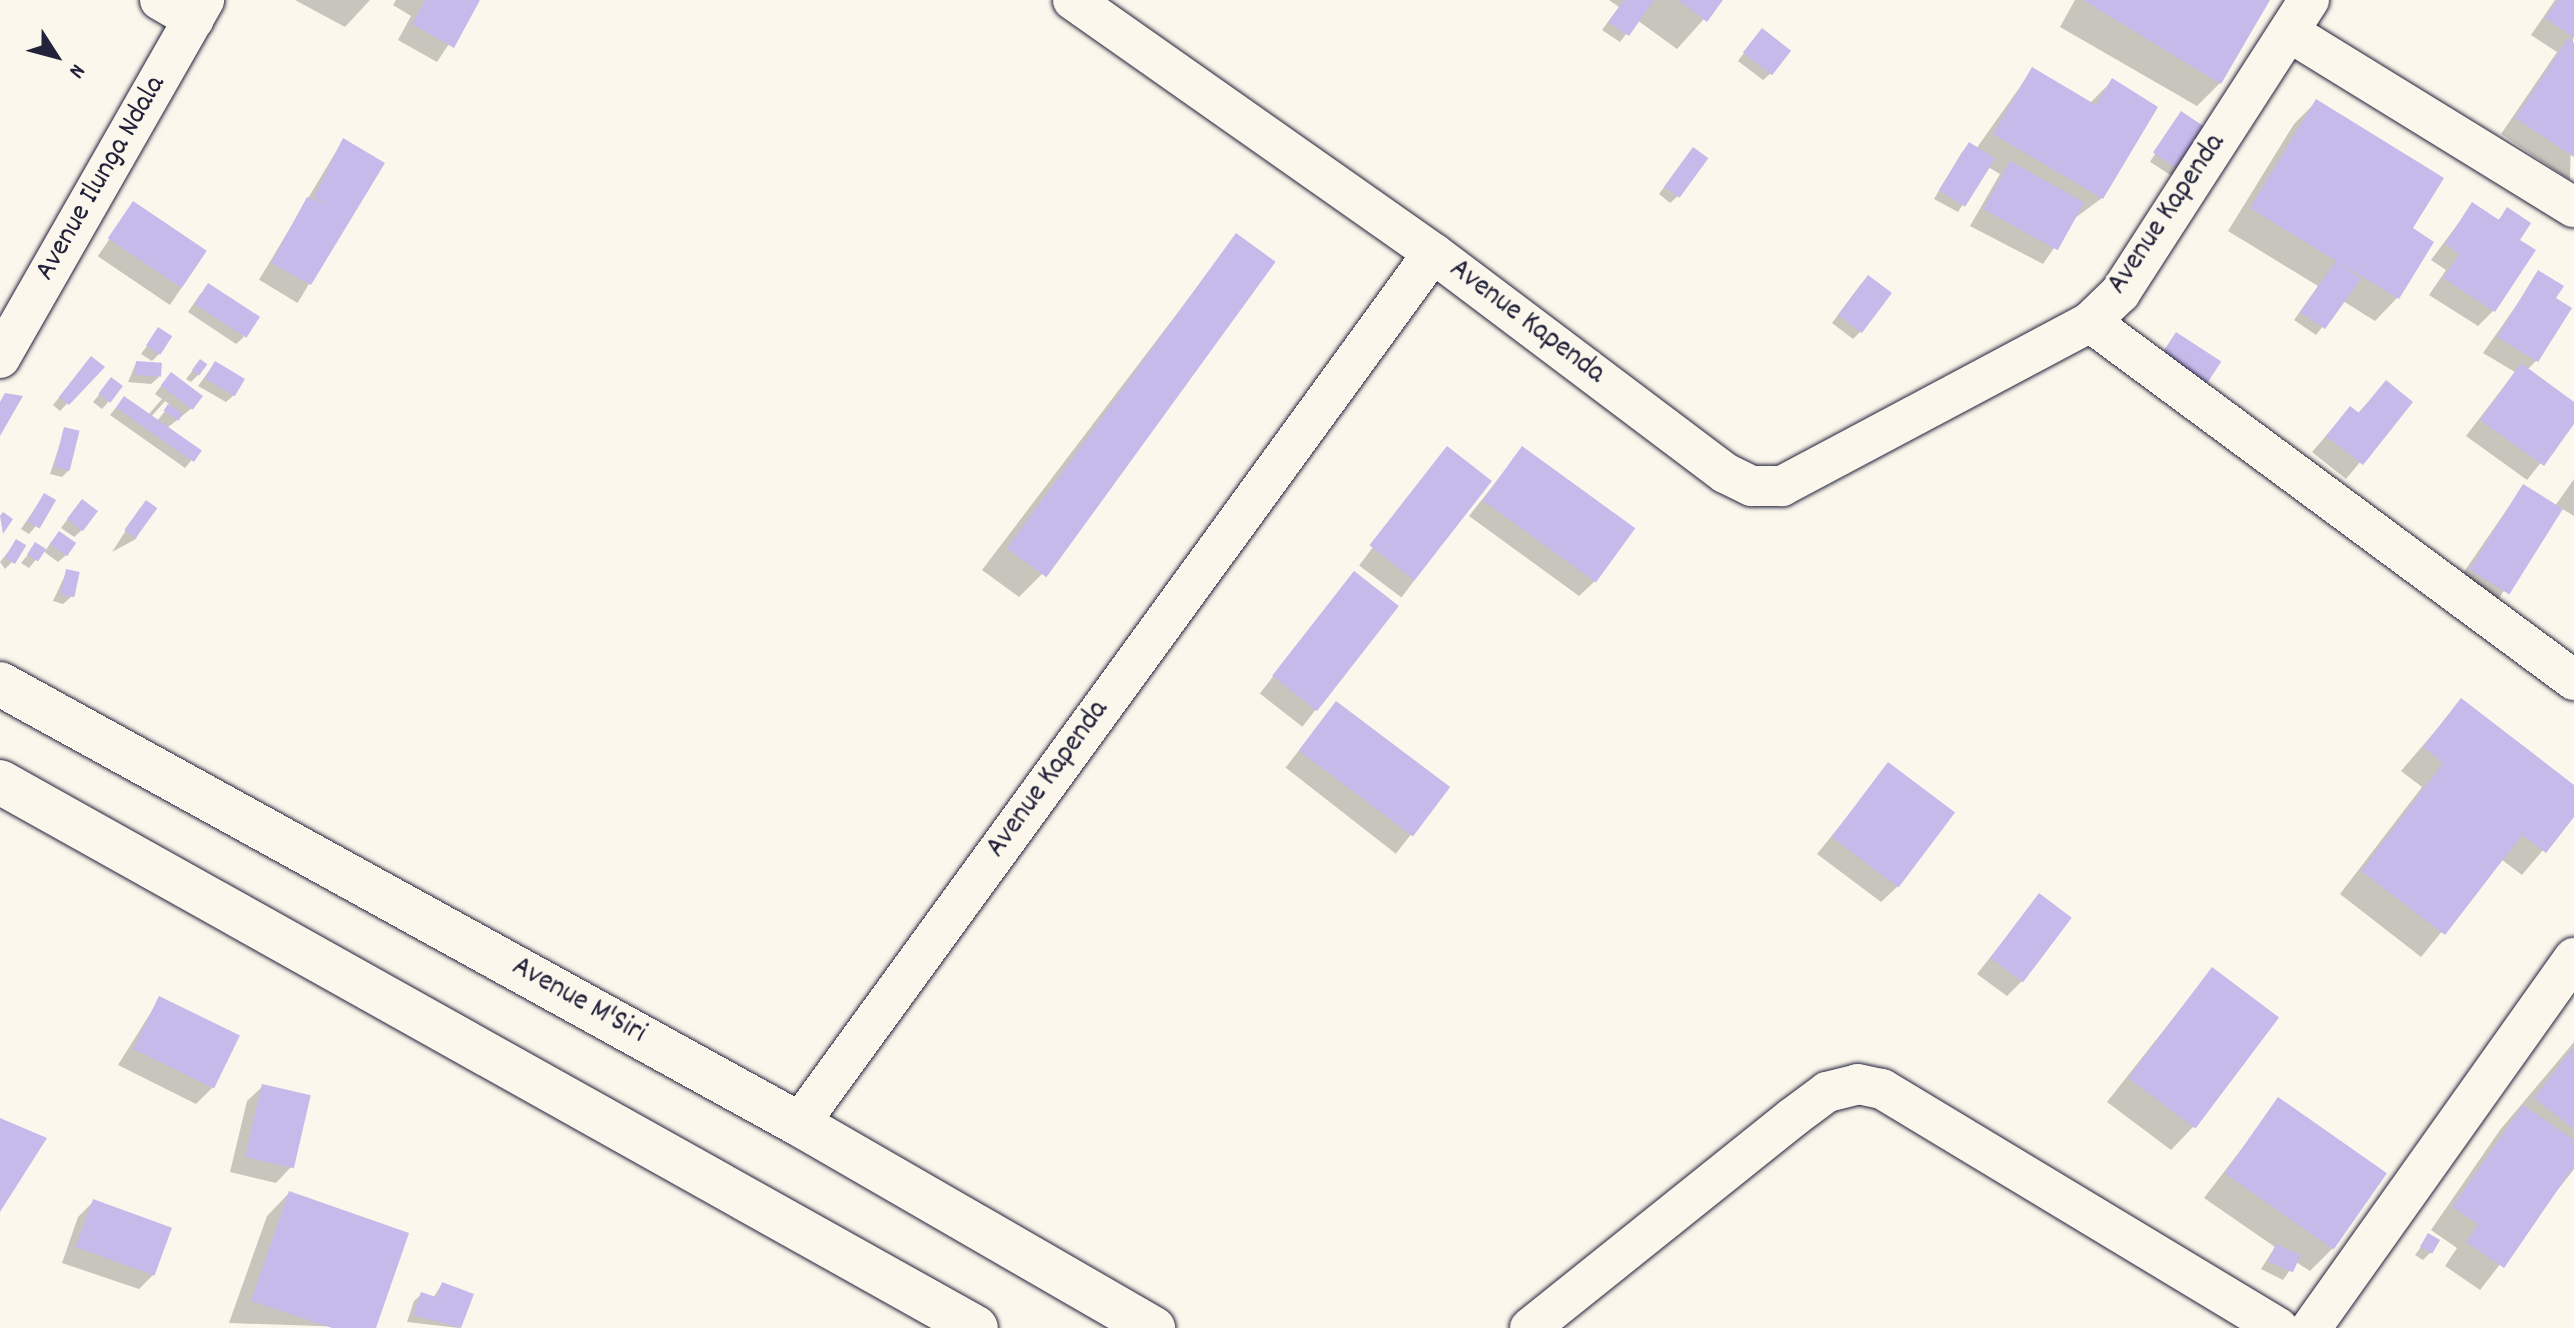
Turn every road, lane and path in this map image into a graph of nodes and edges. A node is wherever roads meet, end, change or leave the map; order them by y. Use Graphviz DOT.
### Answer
graph roads {
  1 [pos="160,0"];
  2 [pos="1073,0"];
  3 [pos="199,10"];
  4 [pos="2299,16"];
  5 [pos="2574,207"];
  6 [pos="1433,253"];
  7 [pos="2090,322"];
  8 [pos="0,358"];
  9 [pos="2574,680"];
  10 [pos="0,684"];
  11 [pos="0,782"];
  12 [pos="2574,958"];
  13 [pos="799,1124"];
  14 [pos="976,1328"];
  15 [pos="1153,1328"];
  16 [pos="1530,1328"];
  17 [pos="2278,1328"];
  18 [pos="2311,1328"];
  1 -- 3 [label="street"];
  2 -- 6 [label="street"];
  3 -- 8 [label="street, Avenue Ilunga Ndala"];
  4 -- 5 [label="street"];
  4 -- 7 [label="street, Avenue Kapenda"];
  6 -- 7 [label="street, Avenue Kapenda"];
  6 -- 13 [label="street, Avenue Kapenda"];
  7 -- 9 [label="street"];
  10 -- 13 [label="highway, Avenue M'Siri"];
  11 -- 14 [label="highway"];
  12 -- 18 [label="street"];
  13 -- 15 [label="highway, Avenue M'Siri"];
  16 -- 17 [label="street"];
}
